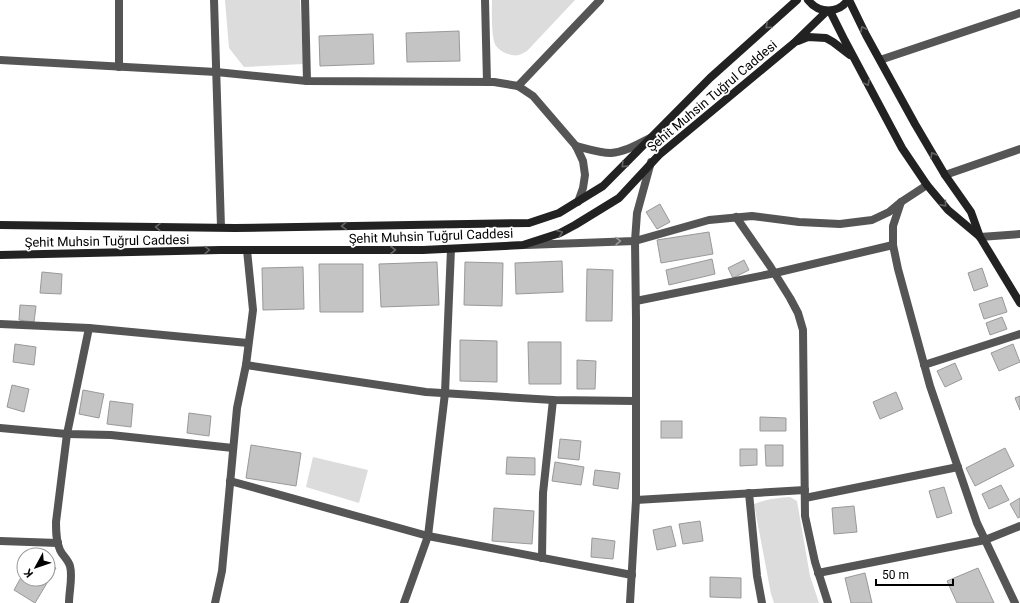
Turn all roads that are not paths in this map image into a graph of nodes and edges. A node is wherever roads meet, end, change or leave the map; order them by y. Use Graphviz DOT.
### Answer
graph roads {
  1 [pos="119,0"];
  2 [pos="214,0"];
  3 [pos="305,0"];
  4 [pos="485,0"];
  5 [pos="600,0"];
  6 [pos="797,0"];
  7 [pos="808,0"];
  8 [pos="849,0"];
  9 [pos="829,11"];
  10 [pos="1020,13"];
  11 [pos="794,43"];
  12 [pos="854,58"];
  13 [pos="0,60"];
  14 [pos="880,60"];
  15 [pos="119,67"];
  16 [pos="216,72"];
  17 [pos="307,81"];
  18 [pos="487,82"];
  19 [pos="518,86"];
  20 [pos="650,138"];
  21 [pos="576,146"];
  22 [pos="1020,149"];
  23 [pos="651,162"];
  24 [pos="945,176"];
  25 [pos="927,185"];
  26 [pos="578,202"];
  27 [pos="901,202"];
  28 [pos="736,217"];
  29 [pos="0,225"];
  30 [pos="221,227"];
  31 [pos="1020,234"];
  32 [pos="980,236"];
  33 [pos="635,241"];
  34 [pos="523,245"];
  35 [pos="893,245"];
  36 [pos="451,249"];
  37 [pos="247,250"];
  38 [pos="0,255"];
  39 [pos="775,273"];
  40 [pos="636,301"];
  41 [pos="1020,303"];
  42 [pos="0,324"];
  43 [pos="89,328"];
  44 [pos="1020,334"];
  45 [pos="248,343"];
  46 [pos="246,365"];
  47 [pos="924,365"];
  48 [pos="445,393"];
  49 [pos="553,400"];
  50 [pos="636,401"];
  51 [pos="0,428"];
  52 [pos="67,434"];
  53 [pos="233,448"];
  54 [pos="958,467"];
  55 [pos="230,481"];
  56 [pos="749,493"];
  57 [pos="805,494"];
  58 [pos="636,500"];
  59 [pos="1020,526"];
  60 [pos="428,536"];
  61 [pos="985,540"];
  62 [pos="0,541"];
  63 [pos="58,543"];
  64 [pos="542,558"];
  65 [pos="818,573"];
  66 [pos="632,575"];
  67 [pos="69,603"];
  68 [pos="215,603"];
  69 [pos="404,603"];
  70 [pos="630,603"];
  71 [pos="762,603"];
  72 [pos="828,603"];
  73 [pos="1015,603"];
  1 -- 15 [label="street"];
  2 -- 16 [label="street"];
  3 -- 17 [label="street"];
  4 -- 18 [label="street"];
  5 -- 19 [label="street"];
  6 -- 20 [label="main road, Şehit Muhsin Tuğrul Caddesi, one-way"];
  7 -- 9 [label="main road"];
  8 -- 9 [label="main road, Şehit Muhsin Tuğrul Caddesi"];
  14 -- 8 [label="main road, one-way"];
  9 -- 11 [label="main road, Şehit Muhsin Tuğrul Caddesi"];
  9 -- 12 [label="main road"];
  10 -- 14 [label="street"];
  11 -- 12 [label="main road"];
  11 -- 23 [label="main road, Şehit Muhsin Tuğrul Caddesi"];
  12 -- 25 [label="main road, one-way"];
  13 -- 15 [label="street"];
  24 -- 14 [label="main road, one-way"];
  15 -- 16 [label="street"];
  16 -- 17 [label="street"];
  16 -- 30 [label="street"];
  17 -- 18 [label="street"];
  18 -- 19 [label="street"];
  19 -- 21 [label="street"];
  20 -- 21 [label="street"];
  20 -- 26 [label="main road, Şehit Muhsin Tuğrul Caddesi, one-way"];
  21 -- 26 [label="street"];
  22 -- 24 [label="street"];
  23 -- 33 [label="street"];
  34 -- 23 [label="main road, Şehit Muhsin Tuğrul Caddesi, one-way"];
  24 -- 32 [label="main road"];
  25 -- 27 [label="street"];
  25 -- 32 [label="main road, one-way"];
  26 -- 30 [label="main road, Şehit Muhsin Tuğrul Caddesi, one-way"];
  27 -- 28 [label="street"];
  27 -- 35 [label="street"];
  28 -- 33 [label="street"];
  28 -- 39 [label="street"];
  30 -- 29 [label="main road, Şehit Muhsin Tuğrul Caddesi, one-way"];
  31 -- 32 [label="street"];
  32 -- 41 [label="main road"];
  34 -- 33 [label="street, one-way"];
  33 -- 40 [label="street"];
  34 -- 36 [label="main road, Şehit Muhsin Tuğrul Caddesi"];
  35 -- 39 [label="street"];
  35 -- 47 [label="street"];
  37 -- 36 [label="main road, Şehit Muhsin Tuğrul Caddesi, one-way"];
  36 -- 48 [label="street"];
  38 -- 37 [label="main road, Şehit Muhsin Tuğrul Caddesi, one-way"];
  37 -- 45 [label="street"];
  39 -- 40 [label="street"];
  39 -- 57 [label="street"];
  40 -- 50 [label="street"];
  42 -- 43 [label="street"];
  43 -- 45 [label="street"];
  43 -- 52 [label="street"];
  44 -- 47 [label="street"];
  45 -- 46 [label="street"];
  46 -- 48 [label="street"];
  46 -- 53 [label="street"];
  47 -- 54 [label="street"];
  48 -- 49 [label="street"];
  48 -- 60 [label="street"];
  49 -- 50 [label="street"];
  49 -- 64 [label="street"];
  50 -- 58 [label="street"];
  51 -- 52 [label="street"];
  52 -- 53 [label="street"];
  52 -- 63 [label="street"];
  53 -- 55 [label="street"];
  54 -- 57 [label="street"];
  54 -- 61 [label="street"];
  55 -- 60 [label="street"];
  55 -- 68 [label="street"];
  56 -- 57 [label="street"];
  56 -- 58 [label="street"];
  56 -- 71 [label="street"];
  57 -- 65 [label="street"];
  58 -- 66 [label="street"];
  59 -- 61 [label="street"];
  60 -- 64 [label="street"];
  60 -- 69 [label="street"];
  61 -- 65 [label="street"];
  61 -- 73 [label="street"];
  62 -- 63 [label="street"];
  63 -- 67 [label="street"];
  64 -- 66 [label="street"];
  65 -- 72 [label="street"];
  66 -- 70 [label="street"];
}
